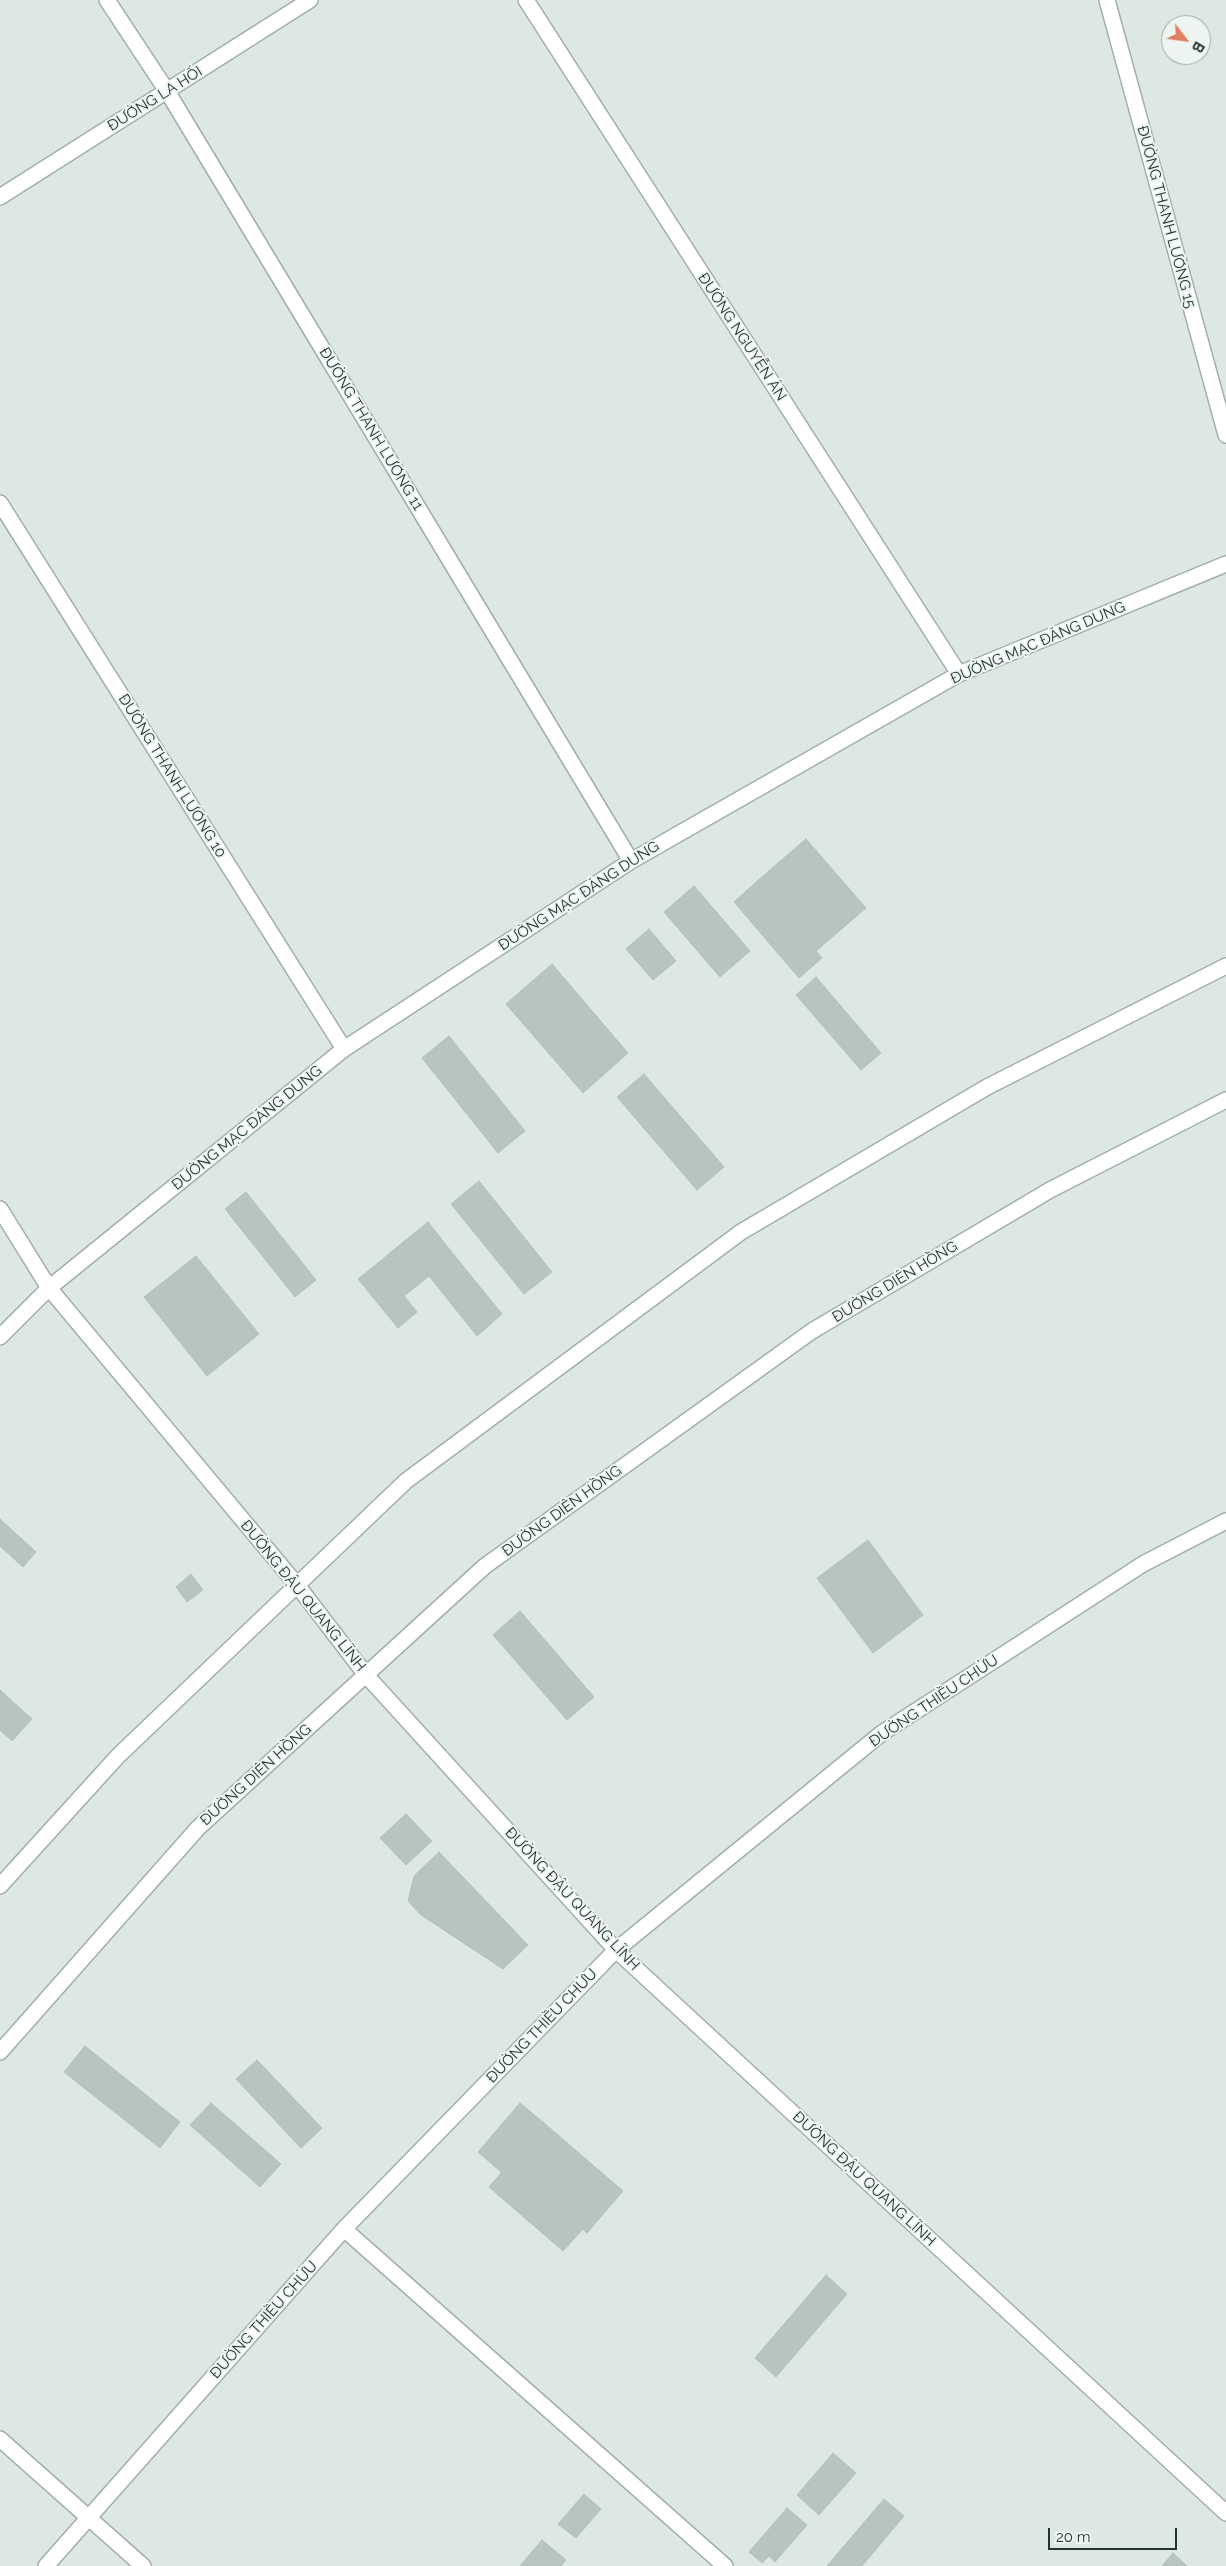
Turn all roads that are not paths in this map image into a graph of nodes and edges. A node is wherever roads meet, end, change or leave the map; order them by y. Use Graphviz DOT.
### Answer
graph roads {
  1 [pos="107,0"];
  2 [pos="310,0"];
  3 [pos="526,0"];
  4 [pos="1107,0"];
  5 [pos="167,91"];
  6 [pos="0,197"];
  7 [pos="1226,434"];
  8 [pos="0,503"];
  9 [pos="1226,564"];
  10 [pos="959,674"];
  11 [pos="631,861"];
  12 [pos="1226,966"];
  13 [pos="344,1049"];
  14 [pos="1226,1100"];
  15 [pos="0,1209"];
  16 [pos="49,1288"];
  17 [pos="0,1338"];
  18 [pos="1226,1521"];
  19 [pos="297,1585"];
  20 [pos="366,1675"];
  21 [pos="0,1886"];
  22 [pos="616,1950"];
  23 [pos="0,2052"];
  24 [pos="344,2229"];
  25 [pos="0,2439"];
  26 [pos="1226,2513"];
  27 [pos="88,2518"];
  28 [pos="46,2566"];
  29 [pos="143,2566"];
  30 [pos="725,2566"];
  1 -- 5 [label="street, ĐƯỜNG THANH LƯƠNG 11"];
  2 -- 5 [label="street, ĐƯỜNG LA HỐI"];
  3 -- 10 [label="street, ĐƯỜNG NGUYỄN ÂN"];
  4 -- 7 [label="street, ĐƯỜNG THANH LƯƠNG 15"];
  5 -- 6 [label="street, ĐƯỜNG LA HỐI"];
  5 -- 11 [label="street, ĐƯỜNG THANH LƯƠNG 11"];
  8 -- 13 [label="street, ĐƯỜNG THANH LƯƠNG 10"];
  9 -- 10 [label="street, ĐƯỜNG MẠC ĐĂNG DUNG"];
  10 -- 11 [label="street, ĐƯỜNG MẠC ĐĂNG DUNG"];
  11 -- 13 [label="street, ĐƯỜNG MẠC ĐĂNG DUNG"];
  12 -- 19 [label="street"];
  13 -- 16 [label="street, ĐƯỜNG MẠC ĐĂNG DUNG"];
  14 -- 20 [label="street, ĐƯỜNG DIÊN HỒNG"];
  15 -- 16 [label="street, ĐƯỜNG ĐẬU QUANG LĨNH"];
  16 -- 17 [label="street, ĐƯỜNG MẠC ĐĂNG DUNG"];
  16 -- 19 [label="street, ĐƯỜNG ĐẬU QUANG LĨNH"];
  18 -- 22 [label="street, ĐƯỜNG THIỀU CHỬU"];
  19 -- 20 [label="street, ĐƯỜNG ĐẬU QUANG LĨNH"];
  19 -- 21 [label="street"];
  20 -- 22 [label="street, ĐƯỜNG ĐẬU QUANG LĨNH"];
  20 -- 23 [label="street, ĐƯỜNG DIÊN HỒNG"];
  22 -- 24 [label="street, ĐƯỜNG THIỀU CHỬU"];
  22 -- 26 [label="street, ĐƯỜNG ĐẬU QUANG LĨNH"];
  24 -- 27 [label="street, ĐƯỜNG THIỀU CHỬU"];
  24 -- 30 [label="street"];
  25 -- 27 [label="street"];
  27 -- 28 [label="street, ĐƯỜNG THIỀU CHỬU"];
  27 -- 29 [label="street"];
}
